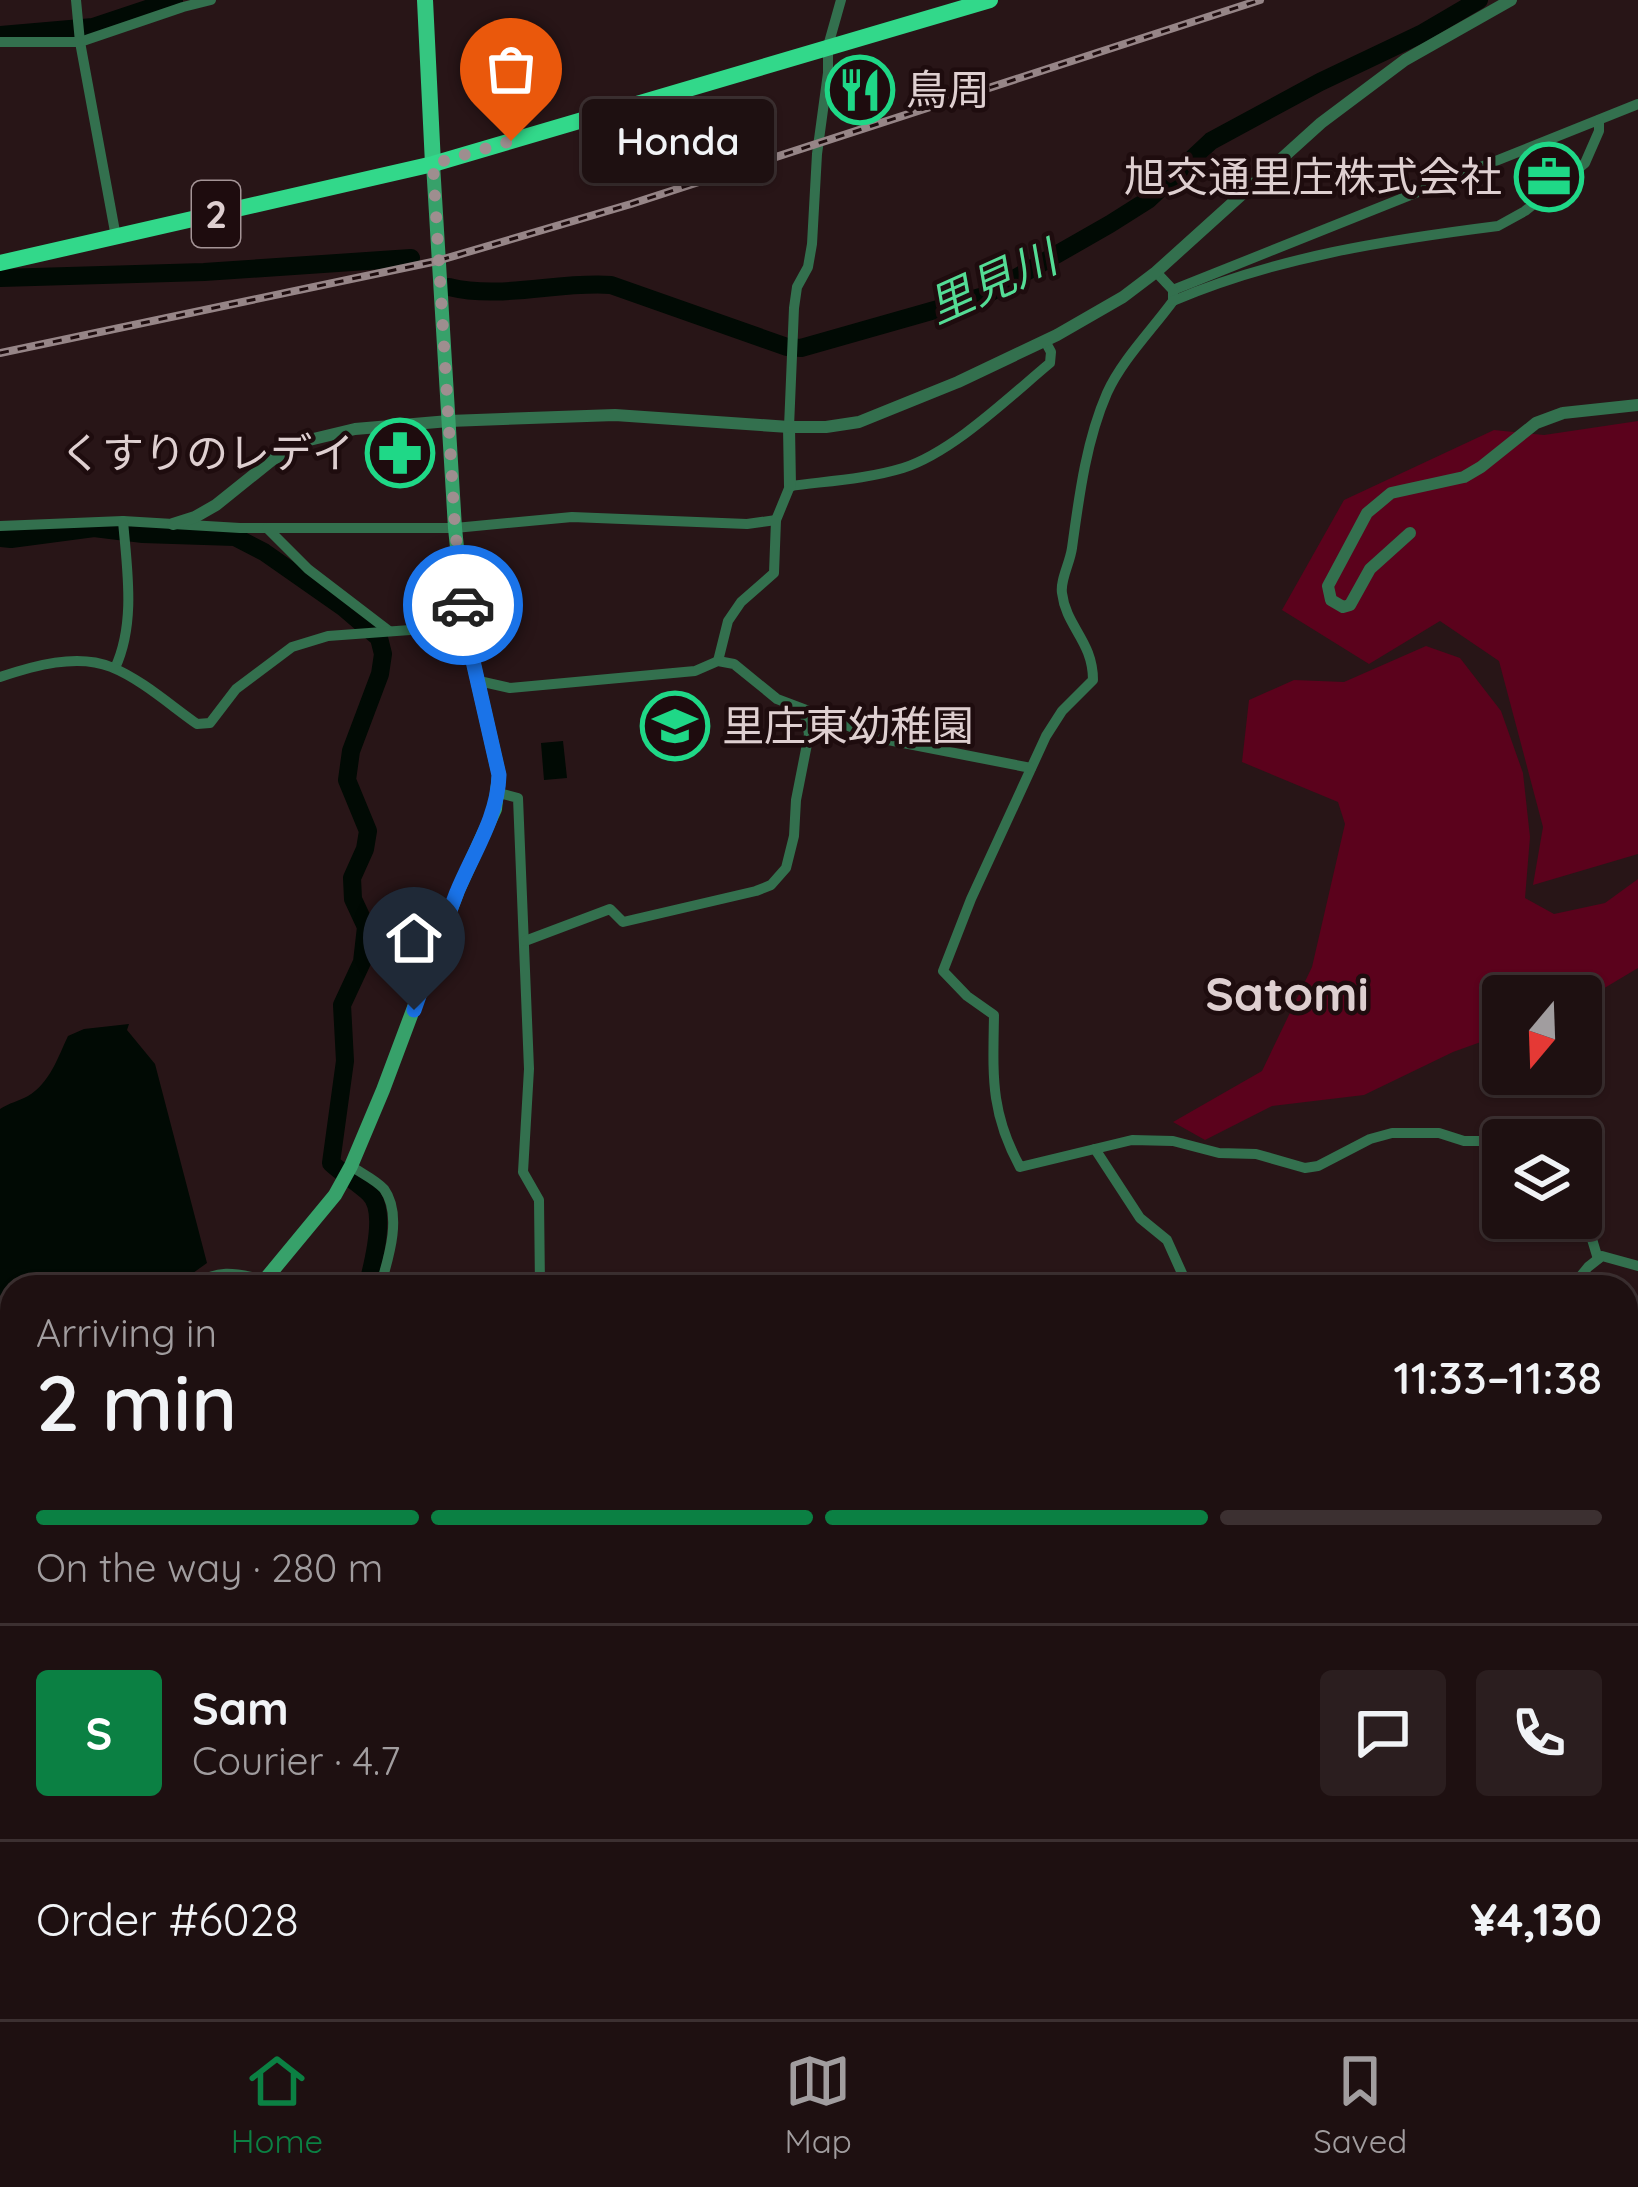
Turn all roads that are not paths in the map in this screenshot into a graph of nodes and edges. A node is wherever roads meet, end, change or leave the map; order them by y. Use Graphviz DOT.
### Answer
graph roads {
  1 [pos="76,0"];
  2 [pos="211,0"];
  3 [pos="425,0"];
  4 [pos="841,0"];
  5 [pos="989,0"];
  6 [pos="1510,0"];
  7 [pos="0,42"];
  8 [pos="80,42"];
  9 [pos="828,46"];
  10 [pos="1638,104"];
  11 [pos="1599,120"];
  12 [pos="433,164"];
  13 [pos="116,237"];
  14 [pos="0,263"];
  15 [pos="1156,272"];
  16 [pos="1173,296"];
  17 [pos="1045,341"];
  18 [pos="1638,405"];
  19 [pos="449,422"];
  20 [pos="789,427"];
  21 [pos="790,486"];
  22 [pos="776,520"];
  23 [pos="123,521"];
  24 [pos="173,524"];
  25 [pos="0,526"];
  26 [pos="267,528"];
  27 [pos="455,528"];
  28 [pos="1410,533"];
  29 [pos="465,626"];
  30 [pos="387,631"];
  31 [pos="718,661"];
  32 [pos="115,668"];
  33 [pos="0,676"];
  34 [pos="479,682"];
  35 [pos="804,711"];
  36 [pos="1031,767"];
  37 [pos="499,793"];
  38 [pos="525,941"];
  39 [pos="1482,1141"];
  40 [pos="1095,1149"];
  41 [pos="348,1173"];
  42 [pos="1592,1239"];
  43 [pos="1598,1259"];
  44 [pos="1638,1266"];
  45 [pos="209,1275"];
  46 [pos="242,1275"];
  47 [pos="269,1275"];
  48 [pos="383,1275"];
  49 [pos="540,1275"];
  50 [pos="1183,1275"];
  51 [pos="1584,1275"];
  1 -- 8 [label="street"];
  2 -- 8 [label="street"];
  3 -- 12 [label="main road"];
  4 -- 9 [label="street"];
  5 -- 9 [label="highway, 2"];
  6 -- 15 [label="street"];
  7 -- 8 [label="street"];
  8 -- 13 [label="street"];
  9 -- 12 [label="highway, 2"];
  9 -- 20 [label="street"];
  10 -- 11 [label="street"];
  11 -- 16 [label="street"];
  11 -- 16 [label="street"];
  12 -- 13 [label="highway, 2"];
  12 -- 19 [label="main road"];
  13 -- 14 [label="highway, 2"];
  15 -- 16 [label="street"];
  15 -- 17 [label="street"];
  16 -- 36 [label="street"];
  17 -- 20 [label="street"];
  17 -- 21 [label="street"];
  18 -- 28 [label="street"];
  19 -- 20 [label="street"];
  19 -- 24 [label="street"];
  19 -- 27 [label="main road"];
  20 -- 21 [label="street"];
  21 -- 22 [label="street"];
  22 -- 27 [label="street"];
  22 -- 31 [label="street"];
  23 -- 24 [label="street"];
  23 -- 25 [label="street"];
  23 -- 32 [label="street"];
  24 -- 26 [label="street"];
  26 -- 27 [label="street"];
  26 -- 30 [label="street"];
  27 -- 29 [label="main road"];
  29 -- 30 [label="street"];
  29 -- 34 [label="main road"];
  30 -- 32 [label="street"];
  31 -- 34 [label="street"];
  31 -- 35 [label="street"];
  32 -- 33 [label="street"];
  34 -- 37 [label="main road"];
  35 -- 36 [label="street"];
  35 -- 38 [label="street"];
  36 -- 40 [label="street"];
  37 -- 38 [label="street"];
  37 -- 41 [label="main road"];
  38 -- 49 [label="street"];
  39 -- 40 [label="street"];
  40 -- 50 [label="street"];
  41 -- 47 [label="main road"];
  41 -- 48 [label="street"];
  42 -- 43 [label="street"];
  43 -- 44 [label="street"];
  43 -- 51 [label="street"];
  45 -- 46 [label="street"];
}
